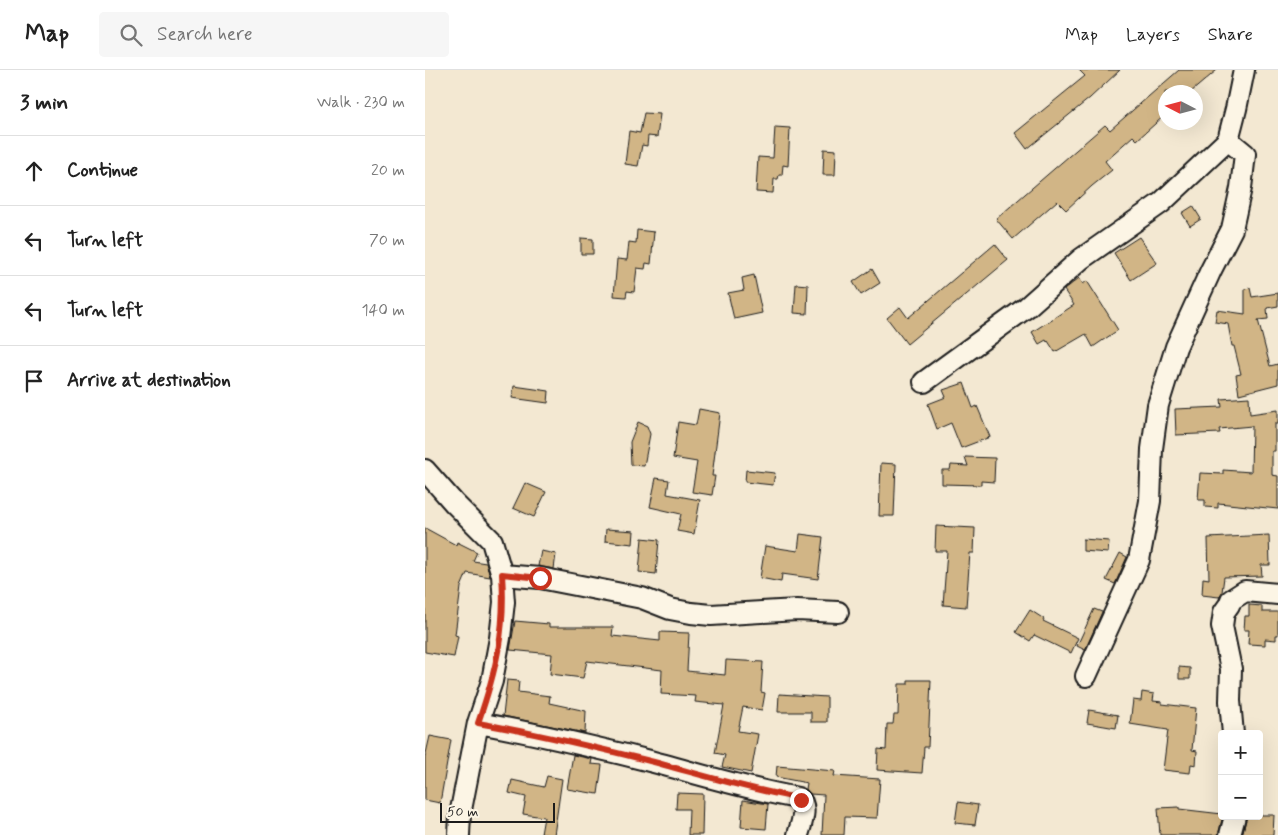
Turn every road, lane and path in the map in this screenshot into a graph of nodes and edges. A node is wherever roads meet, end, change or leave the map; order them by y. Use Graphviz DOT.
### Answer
graph roads {
  1 [pos="1244,70"];
  2 [pos="1227,140"];
  3 [pos="924,382"];
  4 [pos="425,470"];
  5 [pos="502,574"];
  6 [pos="1278,594"];
  7 [pos="838,612"];
  8 [pos="1086,676"];
  9 [pos="478,723"];
  10 [pos="1233,730"];
  11 [pos="1234,820"];
  12 [pos="459,835"];
  13 [pos="798,835"];
  14 [pos="1230,835"];
  1 -- 2 [label="street"];
  2 -- 3 [label="street"];
  2 -- 8 [label="street"];
  4 -- 5 [label="street"];
  5 -- 7 [label="street"];
  5 -- 9 [label="street"];
  6 -- 10 [label="street"];
  9 -- 12 [label="street"];
  9 -- 13 [label="street"];
  11 -- 14 [label="street"];
}
